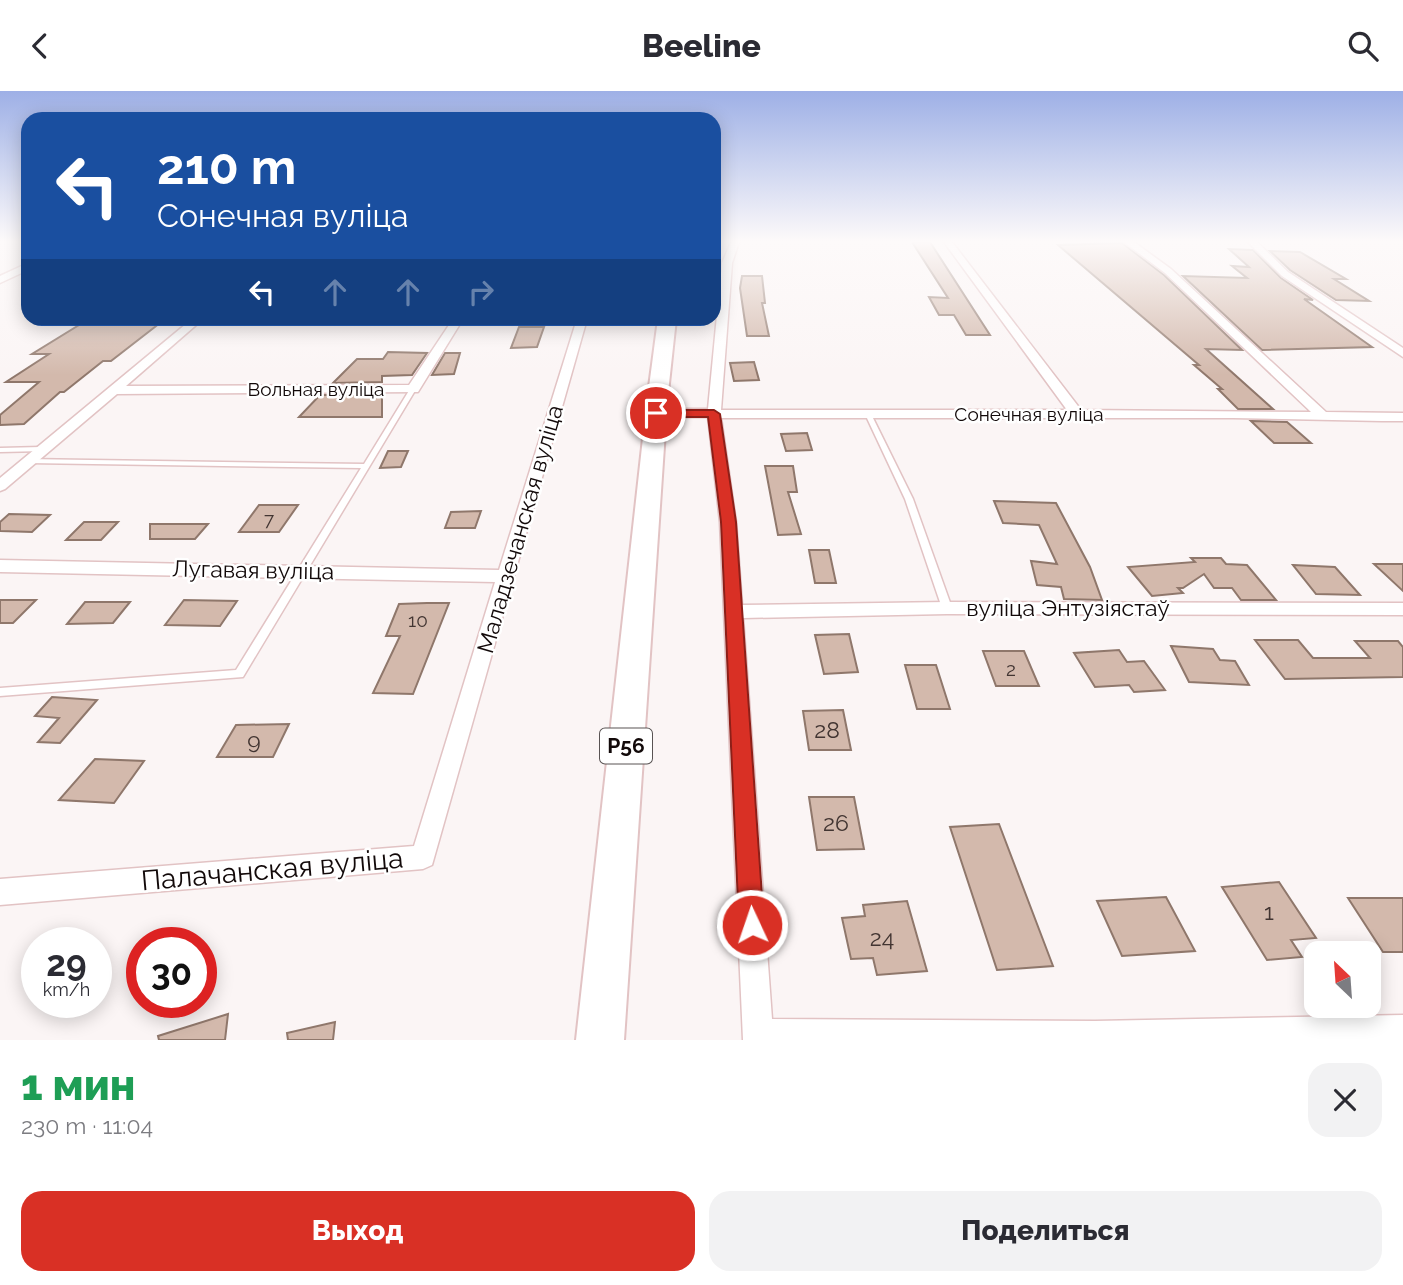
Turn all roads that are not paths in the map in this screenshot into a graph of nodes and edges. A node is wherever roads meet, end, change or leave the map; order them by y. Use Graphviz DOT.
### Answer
graph roads {
  1 [pos="725,286"];
  2 [pos="981,286"];
  3 [pos="1184,286"];
  4 [pos="1302,286"];
  5 [pos="190,326"];
  6 [pos="454,326"];
  7 [pos="580,326"];
  8 [pos="665,326"];
  9 [pos="1403,353"];
  10 [pos="413,389"];
  11 [pos="114,390"];
  12 [pos="656,413"];
  13 [pos="714,414"];
  14 [pos="1077,414"];
  15 [pos="1321,414"];
  16 [pos="869,416"];
  17 [pos="1403,417"];
  18 [pos="41,449"];
  19 [pos="0,450"];
  20 [pos="28,461"];
  21 [pos="366,466"];
  22 [pos="0,486"];
  23 [pos="0,566"];
  24 [pos="304,571"];
  25 [pos="506,576"];
  26 [pos="947,608"];
  27 [pos="1403,609"];
  28 [pos="734,612"];
  29 [pos="0,692"];
  30 [pos="457,740"];
  31 [pos="0,892"];
  32 [pos="1403,1030"];
  33 [pos="758,1037"];
  34 [pos="1095,1038"];
  35 [pos="600,1040"];
  1 -- 13 [label="street"];
  2 -- 14 [label="street"];
  3 -- 15 [label="street"];
  4 -- 9 [label="street"];
  5 -- 11 [label="street"];
  6 -- 10 [label="street, Вольная вуліца"];
  7 -- 25 [label="street, Маладзечанская вуліца"];
  8 -- 12 [label="main road, Р56"];
  10 -- 11 [label="street, Вольная вуліца"];
  10 -- 21 [label="lane"];
  11 -- 18 [label="street"];
  12 -- 13 [label="street, Сонечная вуліца"];
  12 -- 35 [label="main road, Р56"];
  13 -- 16 [label="street, Сонечная вуліца"];
  13 -- 28 [label="street"];
  14 -- 15 [label="street, Сонечная вуліца"];
  14 -- 16 [label="street, Сонечная вуліца"];
  15 -- 17 [label="street, Сонечная вуліца"];
  16 -- 26 [label="lane"];
  18 -- 19 [label="lane"];
  18 -- 20 [label="street"];
  20 -- 21 [label="lane"];
  20 -- 22 [label="street"];
  21 -- 24 [label="lane"];
  23 -- 24 [label="street, Лугавая вуліца"];
  24 -- 25 [label="street, Лугавая вуліца"];
  24 -- 29 [label="lane"];
  25 -- 30 [label="street, Маладзечанская вуліца"];
  26 -- 27 [label="street, вуліца Энтузіястаў"];
  26 -- 28 [label="street, вуліца Энтузіястаў"];
  28 -- 33 [label="street"];
  30 -- 31 [label="street, Палачанская вуліца"];
  32 -- 34 [label="street"];
  33 -- 34 [label="street"];
}
